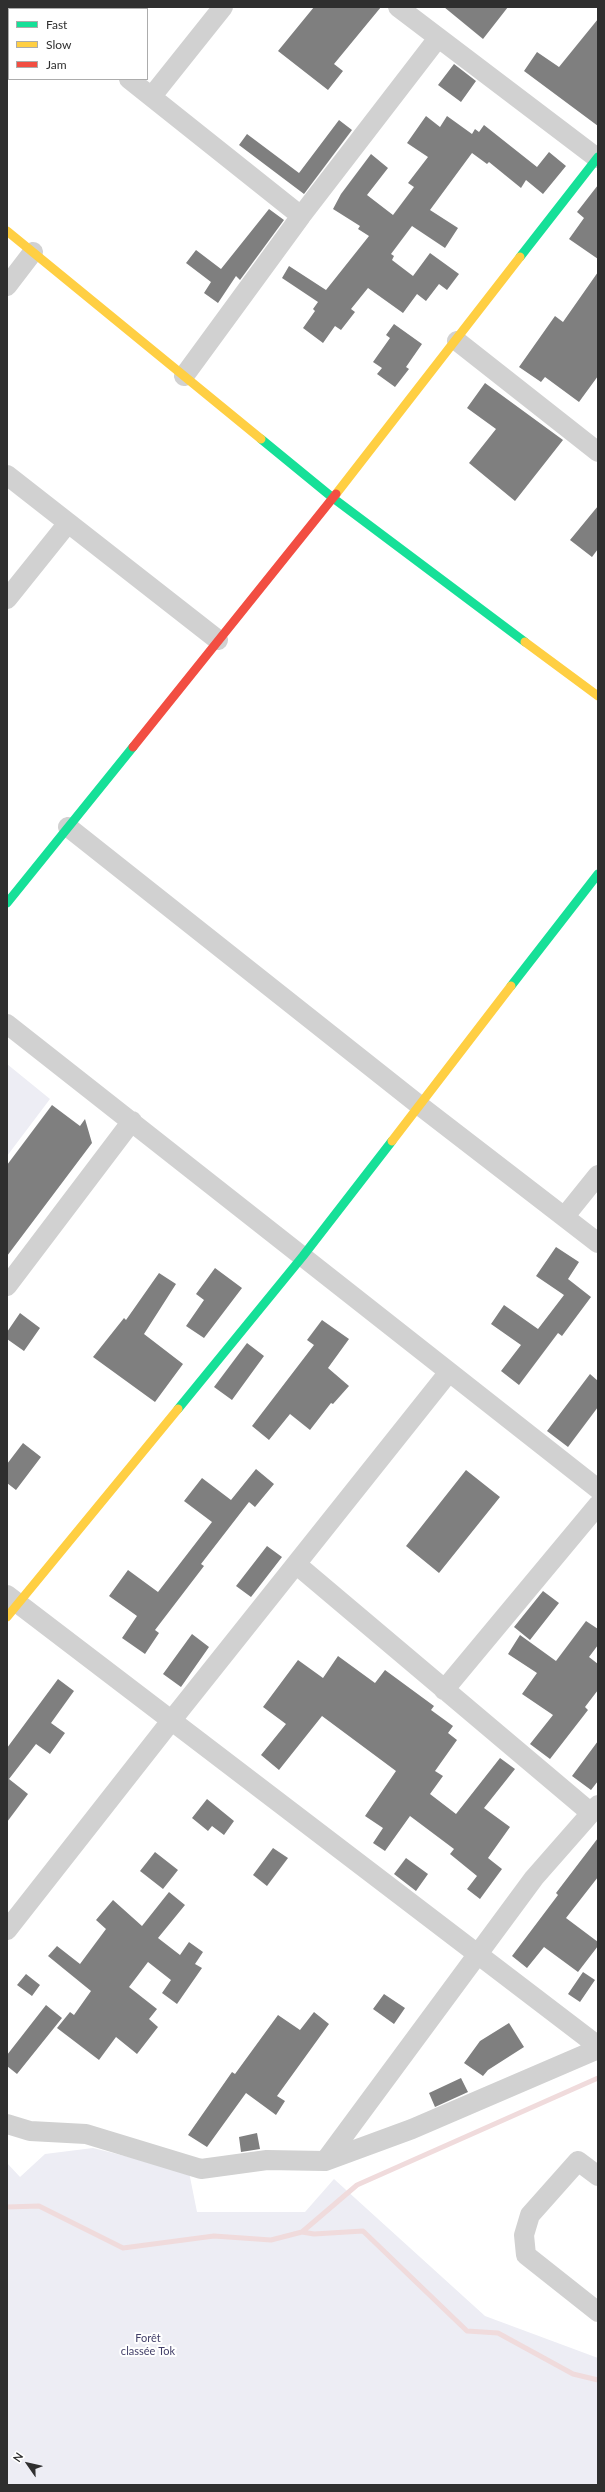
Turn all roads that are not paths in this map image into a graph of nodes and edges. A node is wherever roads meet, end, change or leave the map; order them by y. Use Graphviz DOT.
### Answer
graph roads {
  1 [pos="223,7"];
  2 [pos="398,7"];
  3 [pos="438,38"];
  4 [pos="130,80"];
  5 [pos="152,96"];
  6 [pos="597,158"];
  7 [pos="301,216"];
  8 [pos="7,231"];
  9 [pos="33,252"];
  10 [pos="7,286"];
  11 [pos="457,341"];
  12 [pos="184,376"];
  13 [pos="598,452"];
  14 [pos="7,475"];
  15 [pos="333,498"];
  16 [pos="68,523"];
  17 [pos="7,600"];
  18 [pos="218,640"];
  19 [pos="598,696"];
  20 [pos="68,826"];
  21 [pos="598,874"];
  22 [pos="7,903"];
  23 [pos="7,1024"];
  24 [pos="419,1105"];
  25 [pos="132,1121"];
  26 [pos="598,1175"];
  27 [pos="565,1216"];
  28 [pos="598,1242"];
  29 [pos="303,1256"];
  30 [pos="7,1286"];
  31 [pos="449,1372"];
  32 [pos="598,1489"];
  33 [pos="598,1505"];
  34 [pos="296,1564"];
  35 [pos="11,1605"];
  36 [pos="444,1690"];
  37 [pos="171,1720"];
  38 [pos="594,1809"];
  39 [pos="7,1930"];
  40 [pos="477,1954"];
  41 [pos="598,2047"];
  42 [pos="7,2124"];
  43 [pos="325,2161"];
  44 [pos="598,2176"];
  45 [pos="598,2312"];
  1 -- 5 [label="street"];
  2 -- 3 [label="street"];
  3 -- 6 [label="street"];
  3 -- 7 [label="street"];
  4 -- 5 [label="street"];
  5 -- 7 [label="street"];
  6 -- 11 [label="street"];
  7 -- 12 [label="street"];
  8 -- 9 [label="street"];
  9 -- 10 [label="street"];
  9 -- 12 [label="street"];
  11 -- 13 [label="street"];
  11 -- 15 [label="street"];
  12 -- 15 [label="street"];
  14 -- 16 [label="street"];
  15 -- 18 [label="street"];
  15 -- 19 [label="street"];
  16 -- 17 [label="street"];
  16 -- 18 [label="street"];
  18 -- 20 [label="street"];
  20 -- 22 [label="street"];
  20 -- 24 [label="street"];
  21 -- 24 [label="street"];
  23 -- 25 [label="street"];
  24 -- 27 [label="street"];
  24 -- 29 [label="street"];
  25 -- 29 [label="street"];
  25 -- 30 [label="street"];
  26 -- 27 [label="street"];
  27 -- 28 [label="street"];
  29 -- 31 [label="street"];
  29 -- 35 [label="street"];
  31 -- 32 [label="street"];
  31 -- 34 [label="street"];
  33 -- 36 [label="street"];
  34 -- 36 [label="street"];
  34 -- 37 [label="street"];
  35 -- 37 [label="street"];
  36 -- 38 [label="street"];
  37 -- 39 [label="street"];
  37 -- 40 [label="street"];
  38 -- 40 [label="street"];
  40 -- 41 [label="street"];
  40 -- 43 [label="street"];
  41 -- 43 [label="street"];
  42 -- 43 [label="street"];
  44 -- 45 [label="street"];
}
